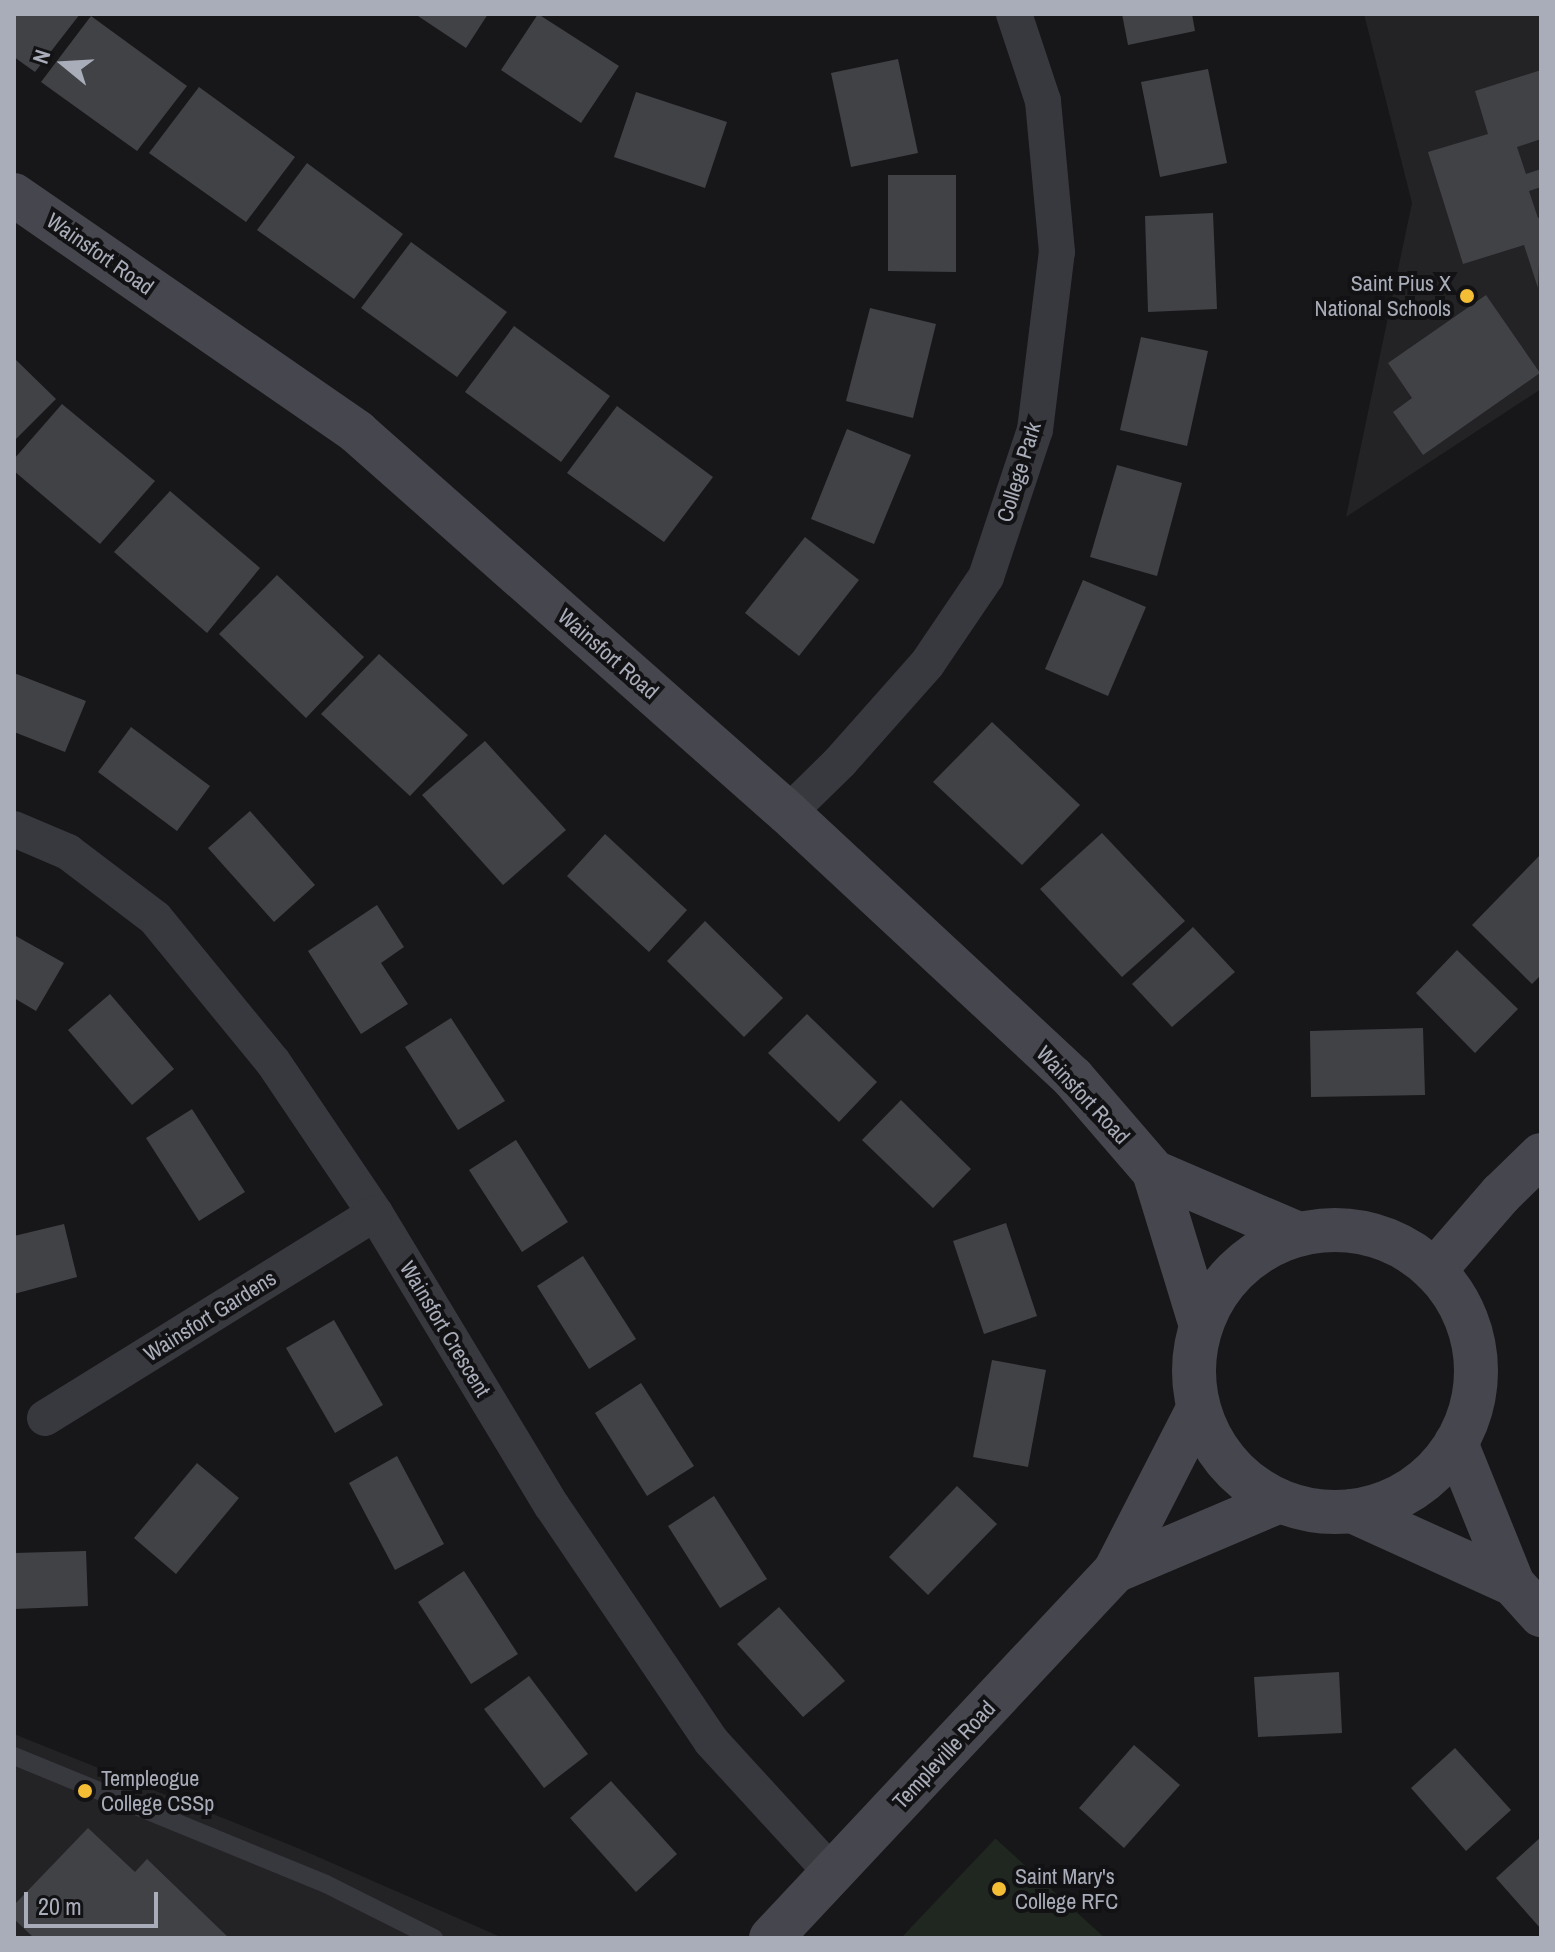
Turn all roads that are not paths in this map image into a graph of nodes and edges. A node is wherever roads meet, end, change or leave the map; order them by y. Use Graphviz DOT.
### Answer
graph roads {
  1 [pos="1014,14"];
  2 [pos="14,195"];
  3 [pos="788,813"];
  4 [pos="14,829"];
  5 [pos="1541,1155"];
  6 [pos="1154,1172"];
  7 [pos="375,1213"];
  8 [pos="1299,1234"];
  9 [pos="1434,1271"];
  10 [pos="1201,1326"];
  11 [pos="1198,1409"];
  12 [pos="45,1418"];
  13 [pos="1456,1443"];
  14 [pos="1280,1501"];
  15 [pos="1352,1511"];
  16 [pos="1115,1571"];
  17 [pos="1527,1600"];
  18 [pos="14,1756"];
  19 [pos="833,1874"];
  20 [pos="434,1938"];
  21 [pos="771,1938"];
  1 -- 3 [label="street, College Park"];
  2 -- 3 [label="main road, Wainsfort Road"];
  3 -- 6 [label="main road, Wainsfort Road"];
  4 -- 7 [label="street, Wainsfort Crescent"];
  5 -- 9 [label="main road"];
  6 -- 8 [label="main road, Wainsfort Road"];
  6 -- 10 [label="main road, Wainsfort Road"];
  7 -- 12 [label="street, Wainsfort Gardens"];
  7 -- 19 [label="street, Wainsfort Crescent"];
  8 -- 9 [label="main road"];
  8 -- 10 [label="main road"];
  9 -- 13 [label="main road"];
  10 -- 11 [label="main road"];
  11 -- 14 [label="main road"];
  11 -- 16 [label="main road, Templeville Road"];
  13 -- 15 [label="main road"];
  13 -- 17 [label="main road"];
  14 -- 15 [label="main road"];
  14 -- 16 [label="main road, Templeville Road"];
  15 -- 17 [label="main road"];
  16 -- 19 [label="main road, Templeville Road"];
  18 -- 20 [label="lane"];
  19 -- 21 [label="main road, Templeville Road"];
}
